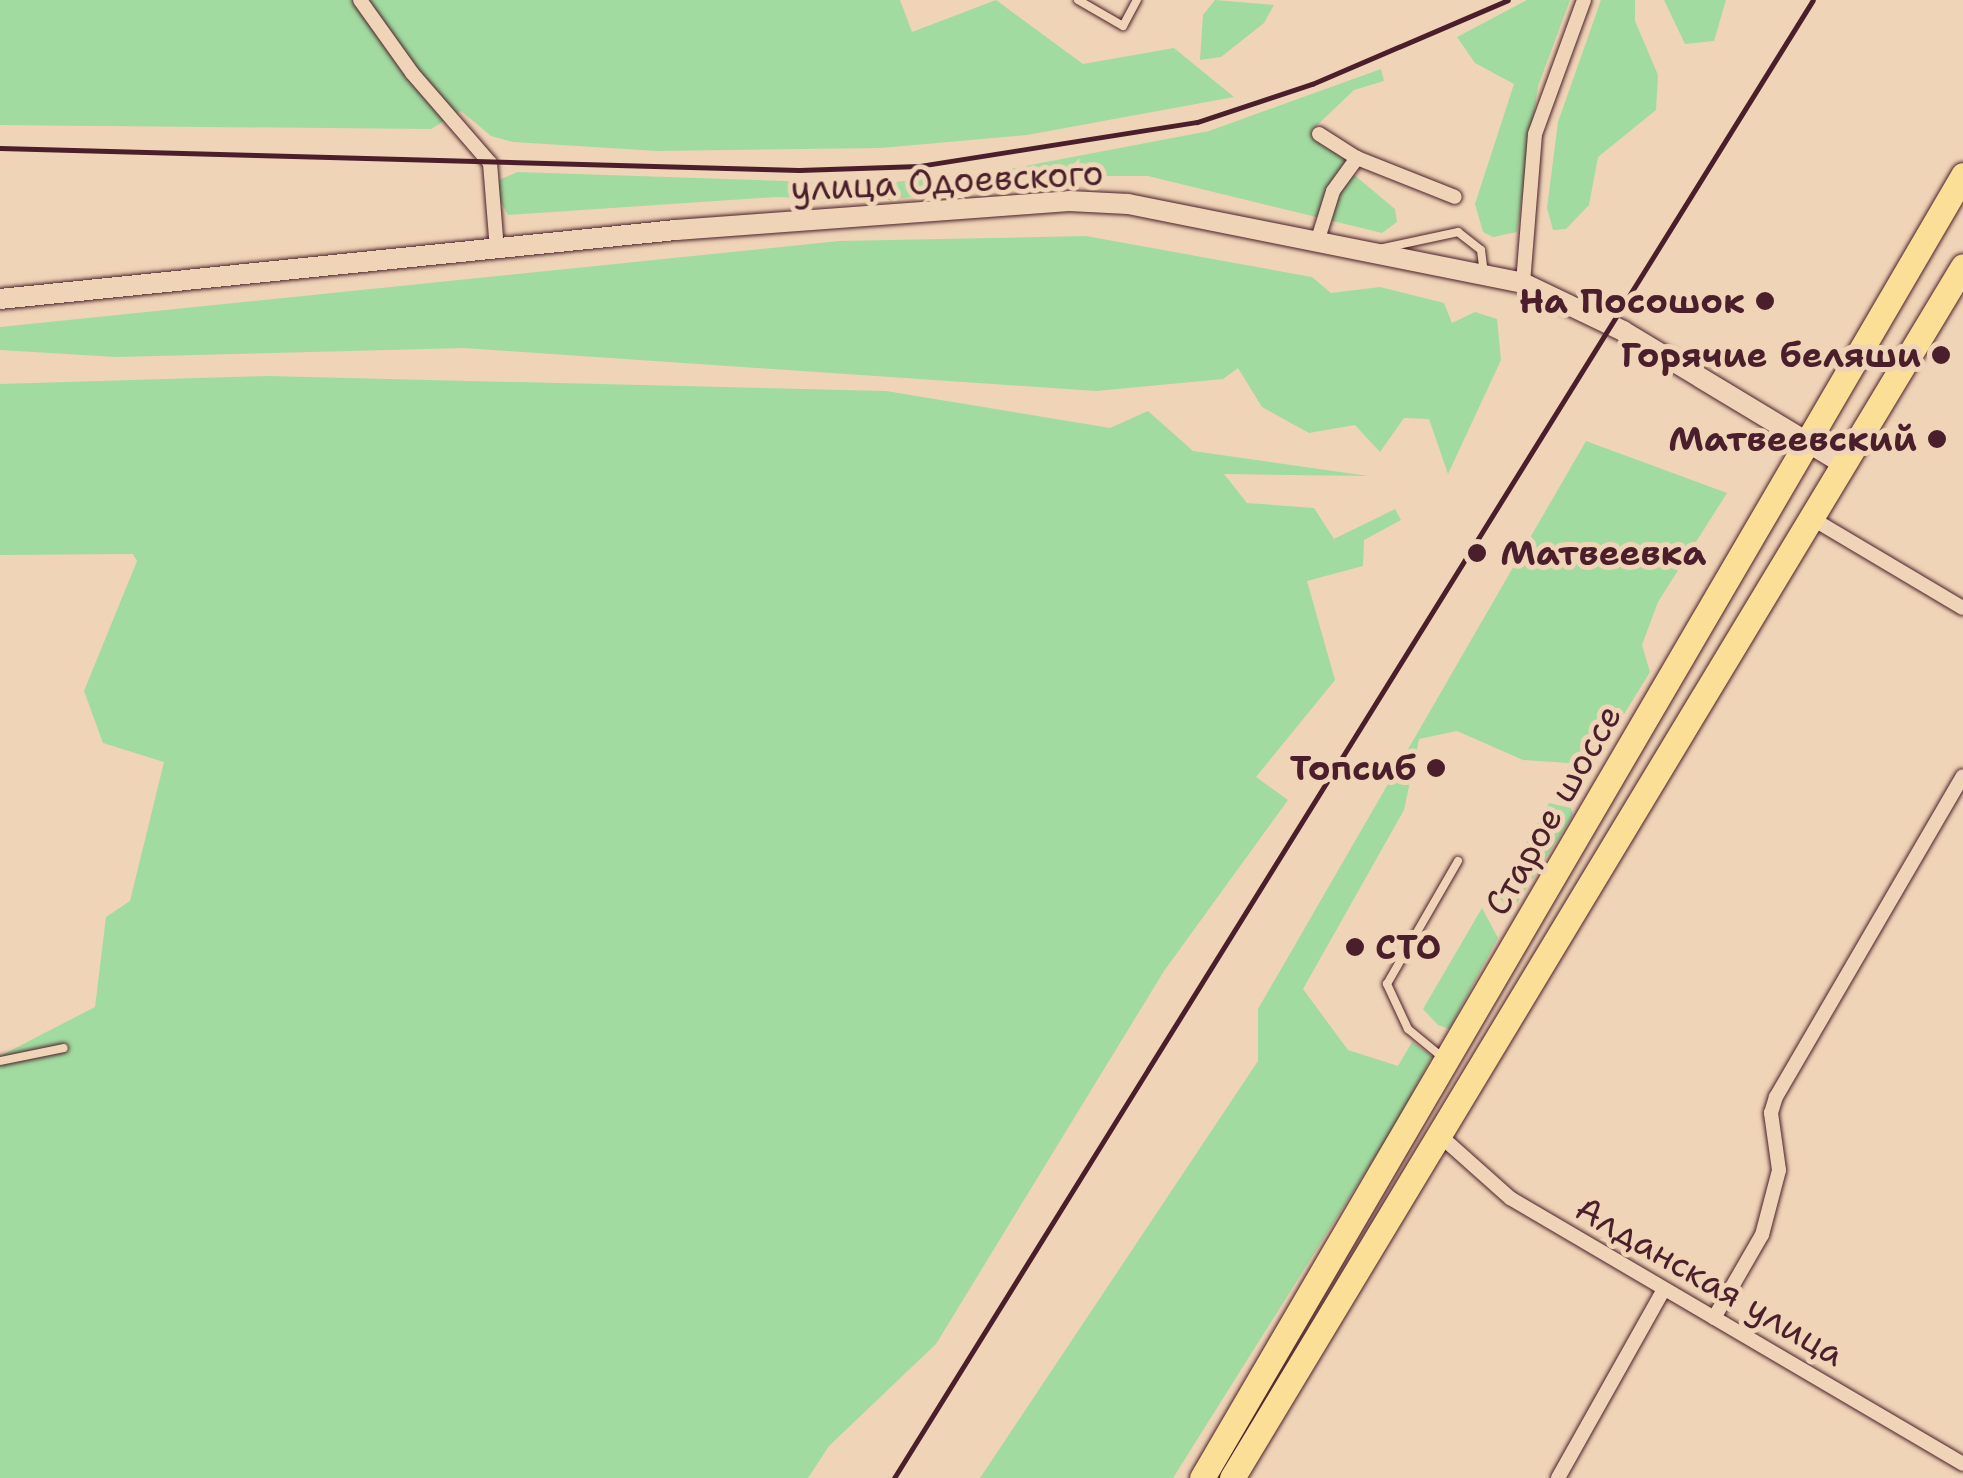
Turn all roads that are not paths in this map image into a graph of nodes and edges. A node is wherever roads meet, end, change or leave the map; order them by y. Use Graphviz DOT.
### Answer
graph roads {
  1 [pos="360,0"];
  2 [pos="1078,0"];
  3 [pos="1137,0"];
  4 [pos="1584,0"];
  5 [pos="1319,134"];
  6 [pos="1357,158"];
  7 [pos="1963,176"];
  8 [pos="1455,197"];
  9 [pos="1318,238"];
  10 [pos="497,250"];
  11 [pos="1374,250"];
  12 [pos="1963,266"];
  13 [pos="1484,274"];
  14 [pos="1523,282"];
  15 [pos="0,299"];
  16 [pos="1806,442"];
  17 [pos="1846,465"];
  18 [pos="1813,519"];
  19 [pos="1963,608"];
  20 [pos="1963,776"];
  21 [pos="1458,861"];
  22 [pos="64,1048"];
  23 [pos="0,1061"];
  24 [pos="1447,1062"];
  25 [pos="1438,1133"];
  26 [pos="1664,1291"];
  27 [pos="1714,1318"];
  28 [pos="1963,1464"];
  29 [pos="1202,1478"];
  30 [pos="1232,1478"];
  31 [pos="1558,1478"];
  1 -- 10 [label="street"];
  2 -- 3 [label="lane"];
  4 -- 14 [label="street"];
  5 -- 6 [label="street"];
  6 -- 8 [label="street"];
  6 -- 9 [label="street"];
  7 -- 16 [label="highway, Старое шоссе"];
  9 -- 10 [label="street, улица Одоевского"];
  9 -- 11 [label="street, улица Одоевского"];
  10 -- 15 [label="street, улица Одоевского"];
  11 -- 13 [label="street, улица Одоевского"];
  11 -- 13 [label="lane"];
  12 -- 17 [label="highway, Старое шоссе"];
  13 -- 14 [label="street, улица Одоевского"];
  14 -- 16 [label="street, улица Одоевского"];
  16 -- 17 [label="street, улица Одоевского"];
  16 -- 24 [label="highway, Старое шоссе"];
  17 -- 18 [label="highway, Старое шоссе"];
  18 -- 19 [label="street"];
  18 -- 25 [label="highway, Старое шоссе"];
  20 -- 27 [label="street"];
  21 -- 24 [label="lane"];
  22 -- 23 [label="lane"];
  24 -- 29 [label="highway, Старое шоссе"];
  25 -- 26 [label="street, Алданская улица"];
  25 -- 30 [label="highway, Старое шоссе"];
  26 -- 27 [label="street, Алданская улица"];
  26 -- 31 [label="street"];
  27 -- 28 [label="street, Алданская улица"];
}
